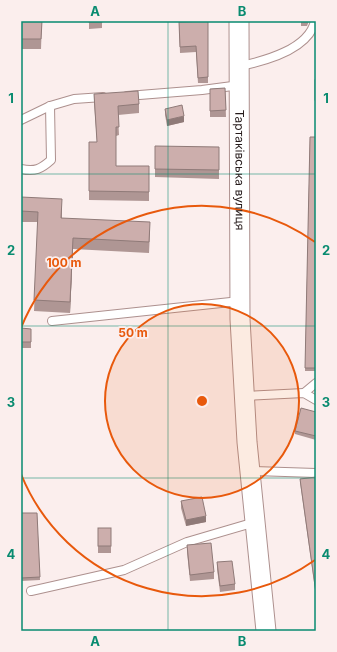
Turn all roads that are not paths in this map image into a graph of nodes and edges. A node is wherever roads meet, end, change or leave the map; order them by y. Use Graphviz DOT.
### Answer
graph roads {
  1 [pos="239,21"];
  2 [pos="315,21"];
  3 [pos="240,66"];
  4 [pos="240,85"];
  5 [pos="50,106"];
  6 [pos="21,120"];
  7 [pos="21,169"];
  8 [pos="240,310"];
  9 [pos="52,321"];
  10 [pos="316,382"];
  11 [pos="304,393"];
  12 [pos="244,396"];
  13 [pos="316,400"];
  14 [pos="249,471"];
  15 [pos="316,473"];
  16 [pos="254,522"];
  17 [pos="31,591"];
  18 [pos="266,631"];
  1 -- 3 [label="street, Тартаківська вулиця"];
  2 -- 3 [label="lane"];
  3 -- 4 [label="street, Тартаківська вулиця"];
  4 -- 5 [label="lane"];
  4 -- 8 [label="street, Тартаківська вулиця"];
  5 -- 6 [label="lane"];
  5 -- 7 [label="lane"];
  8 -- 9 [label="lane"];
  8 -- 12 [label="street, Тартаківська вулиця"];
  10 -- 11 [label="lane"];
  11 -- 12 [label="lane"];
  11 -- 13 [label="lane"];
  12 -- 14 [label="street, Тартаківська вулиця"];
  14 -- 15 [label="lane"];
  14 -- 16 [label="street, Тартаківська вулиця"];
  16 -- 17 [label="lane"];
  16 -- 18 [label="street, Тартаківська вулиця"];
}
